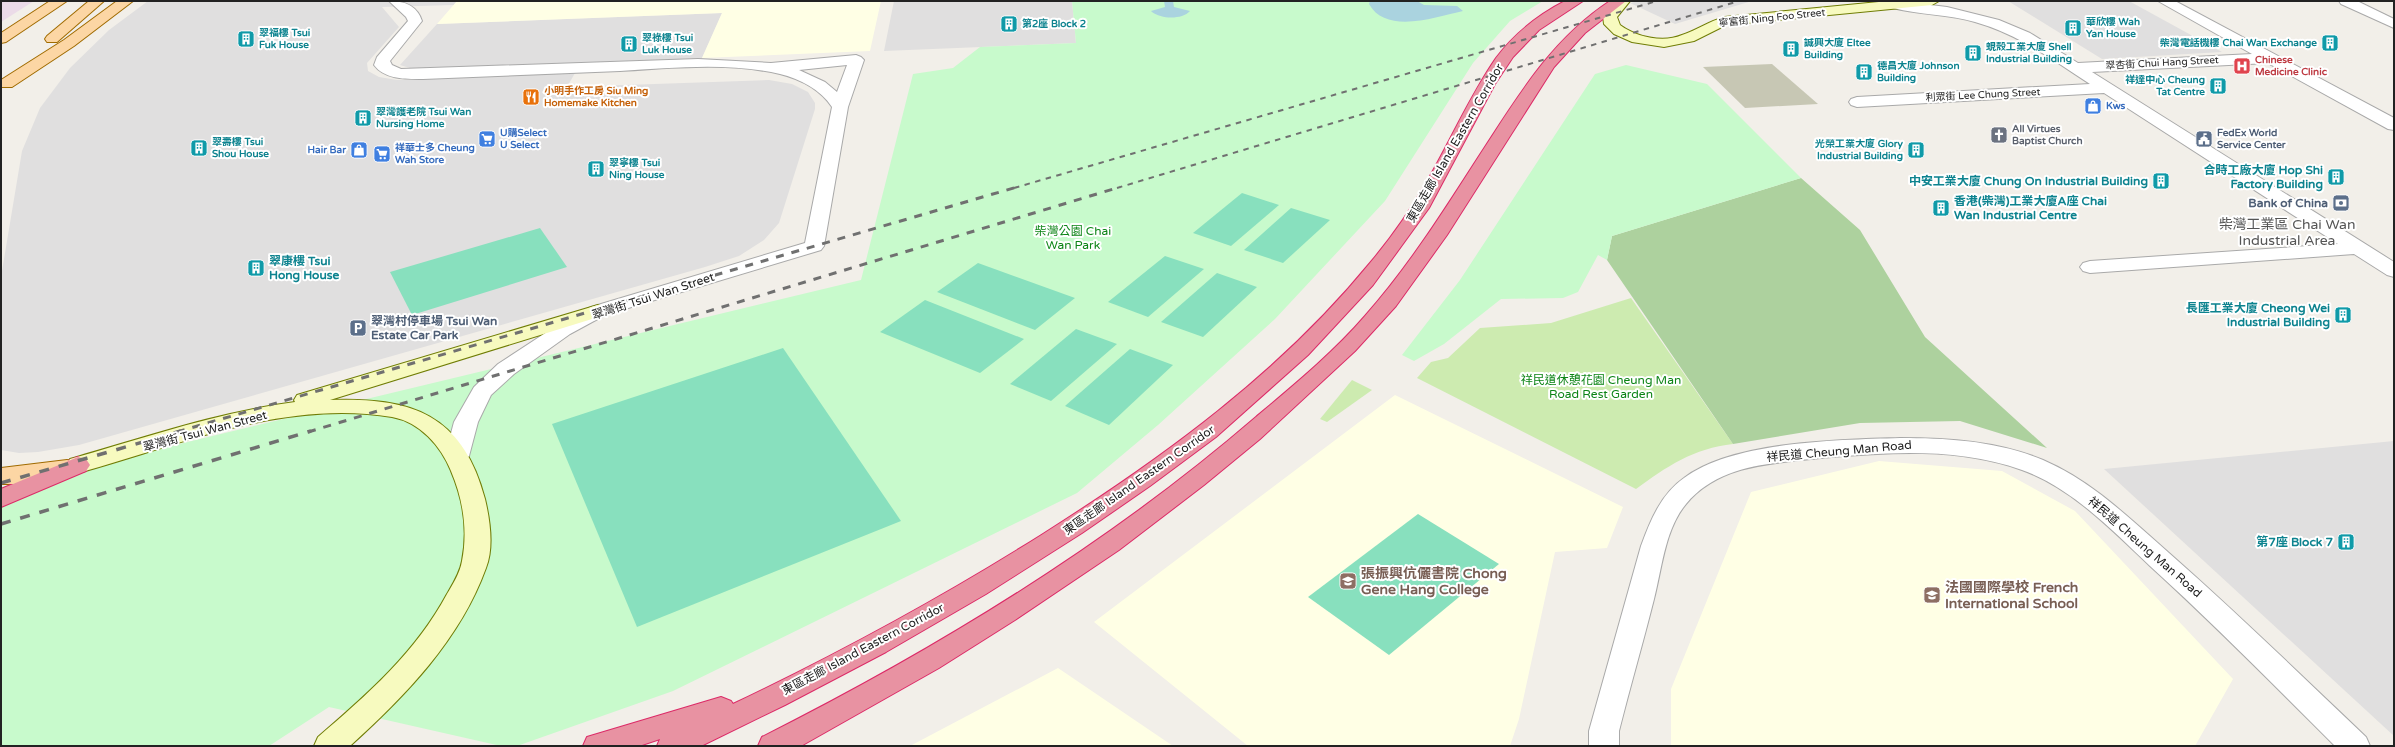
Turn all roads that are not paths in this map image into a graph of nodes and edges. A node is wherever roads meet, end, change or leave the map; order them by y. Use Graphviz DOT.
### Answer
graph roads {
  1 [pos="60,1"];
  2 [pos="97,1"];
  3 [pos="126,1"];
  4 [pos="396,1"];
  5 [pos="1576,1"];
  6 [pos="1619,1"];
  7 [pos="1623,1"];
  8 [pos="1932,1"];
  9 [pos="2165,1"];
  10 [pos="2346,1"];
  11 [pos="1898,5"];
  12 [pos="2394,24"];
  13 [pos="1,39"];
  14 [pos="2270,58"];
  15 [pos="828,63"];
  16 [pos="770,68"];
  17 [pos="2077,68"];
  18 [pos="807,79"];
  19 [pos="3,88"];
  20 [pos="2109,88"];
  21 [pos="1858,102"];
  22 [pos="840,107"];
  23 [pos="2394,125"];
  24 [pos="2358,248"];
  25 [pos="2090,267"];
  26 [pos="2394,271"];
  27 [pos="598,312"];
  28 [pos="260,414"];
  29 [pos="458,456"];
  30 [pos="78,465"];
  31 [pos="1,476"];
  32 [pos="1,499"];
  33 [pos="825,670"];
  34 [pos="329,746"];
  35 [pos="598,746"];
  36 [pos="672,746"];
  37 [pos="773,746"];
  38 [pos="1604,746"];
  39 [pos="2355,746"];
  1 -- 13 [label="main road"];
  2 -- 19 [label="main road"];
  3 -- 19 [label="main road"];
  4 -- 16 [label="street, 翠灣街 Tsui Wan Street"];
  5 -- 33 [label="highway, 東區走廊 Island Eastern Corridor"];
  6 -- 37 [label="highway"];
  7 -- 11 [label="street, 寧富街 Ning Foo Street"];
  8 -- 11 [label="street"];
  9 -- 14 [label="street"];
  10 -- 12 [label="street"];
  11 -- 17 [label="street"];
  14 -- 17 [label="street, 翠杏街 Chui Hang Street"];
  14 -- 23 [label="street"];
  15 -- 16 [label="street, 翠灣街 Tsui Wan Street"];
  15 -- 18 [label="street, 翠灣街 Tsui Wan Street"];
  15 -- 22 [label="street, 翠灣街 Tsui Wan Street"];
  16 -- 18 [label="street, 翠灣街 Tsui Wan Street"];
  17 -- 20 [label="street"];
  18 -- 22 [label="street, 翠灣街 Tsui Wan Street"];
  20 -- 21 [label="street, 利眾街 Lee Chung Street"];
  20 -- 24 [label="street"];
  22 -- 27 [label="street, 翠灣街 Tsui Wan Street"];
  24 -- 25 [label="street"];
  24 -- 26 [label="street"];
  27 -- 28 [label="street"];
  27 -- 29 [label="street, 翠灣街 Tsui Wan Street"];
  28 -- 29 [label="street, 翠灣街 Tsui Wan Street"];
  28 -- 30 [label="street, 翠灣街 Tsui Wan Street"];
  29 -- 34 [label="street"];
  30 -- 31 [label="main road"];
  30 -- 32 [label="highway"];
  33 -- 35 [label="highway"];
  33 -- 36 [label="highway, 東區走廊 Island Eastern Corridor"];
  38 -- 39 [label="street, 祥民道 Cheung Man Road"];
}
